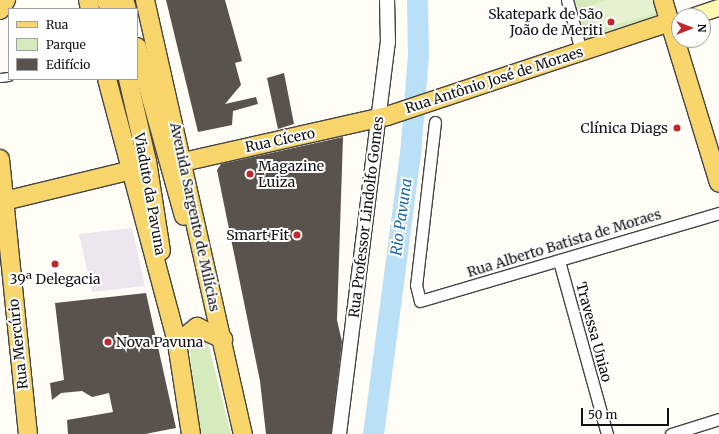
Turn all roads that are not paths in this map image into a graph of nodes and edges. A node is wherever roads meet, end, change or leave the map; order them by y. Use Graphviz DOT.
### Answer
graph roads {
  1 [pos="6,0"];
  2 [pos="145,0"];
  3 [pos="387,0"];
  4 [pos="567,0"];
  5 [pos="663,0"];
  6 [pos="0,10"];
  7 [pos="671,15"];
  8 [pos="671,22"];
  9 [pos="682,48"];
  10 [pos="138,50"];
  11 [pos="581,51"];
  12 [pos="106,80"];
  13 [pos="128,80"];
  14 [pos="384,117"];
  15 [pos="435,122"];
  16 [pos="0,159"];
  17 [pos="175,160"];
  18 [pos="128,171"];
  19 [pos="719,183"];
  20 [pos="2,202"];
  21 [pos="719,213"];
  22 [pos="559,261"];
  23 [pos="212,294"];
  24 [pos="168,309"];
  25 [pos="223,339"];
  26 [pos="178,343"];
  27 [pos="719,420"];
  28 [pos="28,434"];
  29 [pos="191,434"];
  30 [pos="243,434"];
  31 [pos="340,434"];
  32 [pos="607,434"];
  33 [pos="671,434"];
  1 -- 6 [label="main road"];
  2 -- 17 [label="main road, Avenida Sargento de Milícias"];
  3 -- 14 [label="street, Rua Professor Lindolfo Gomes"];
  4 -- 11 [label="street"];
  5 -- 7 [label="main road"];
  8 -- 11 [label="main road, Rua Antônio José de Moraes"];
  9 -- 19 [label="main road"];
  10 -- 17 [label="main road, Viaduto da Pavuna"];
  11 -- 14 [label="main road, Rua Antônio José de Moraes"];
  12 -- 18 [label="main road"];
  13 -- 24 [label="main road, Viaduto da Pavuna"];
  14 -- 17 [label="main road, Rua Cícero"];
  14 -- 31 [label="street, Rua Professor Lindolfo Gomes"];
  15 -- 22 [label="street, Rua Alberto Batista de Moraes"];
  16 -- 20 [label="main road, Rua Mercúrio"];
  17 -- 23 [label="main road, Viaduto da Pavuna"];
  18 -- 20 [label="main road"];
  18 -- 24 [label="main road"];
  20 -- 28 [label="main road, Rua Mercúrio"];
  21 -- 22 [label="street, Rua Alberto Batista de Moraes"];
  22 -- 32 [label="street, Travessa Uniao"];
  23 -- 25 [label="main road, Avenida Sargento de Milícias"];
  24 -- 26 [label="main road"];
  25 -- 26 [label="main road"];
  25 -- 30 [label="main road, Avenida Sargento de Milícias"];
  26 -- 29 [label="main road"];
  27 -- 33 [label="street"];
}
